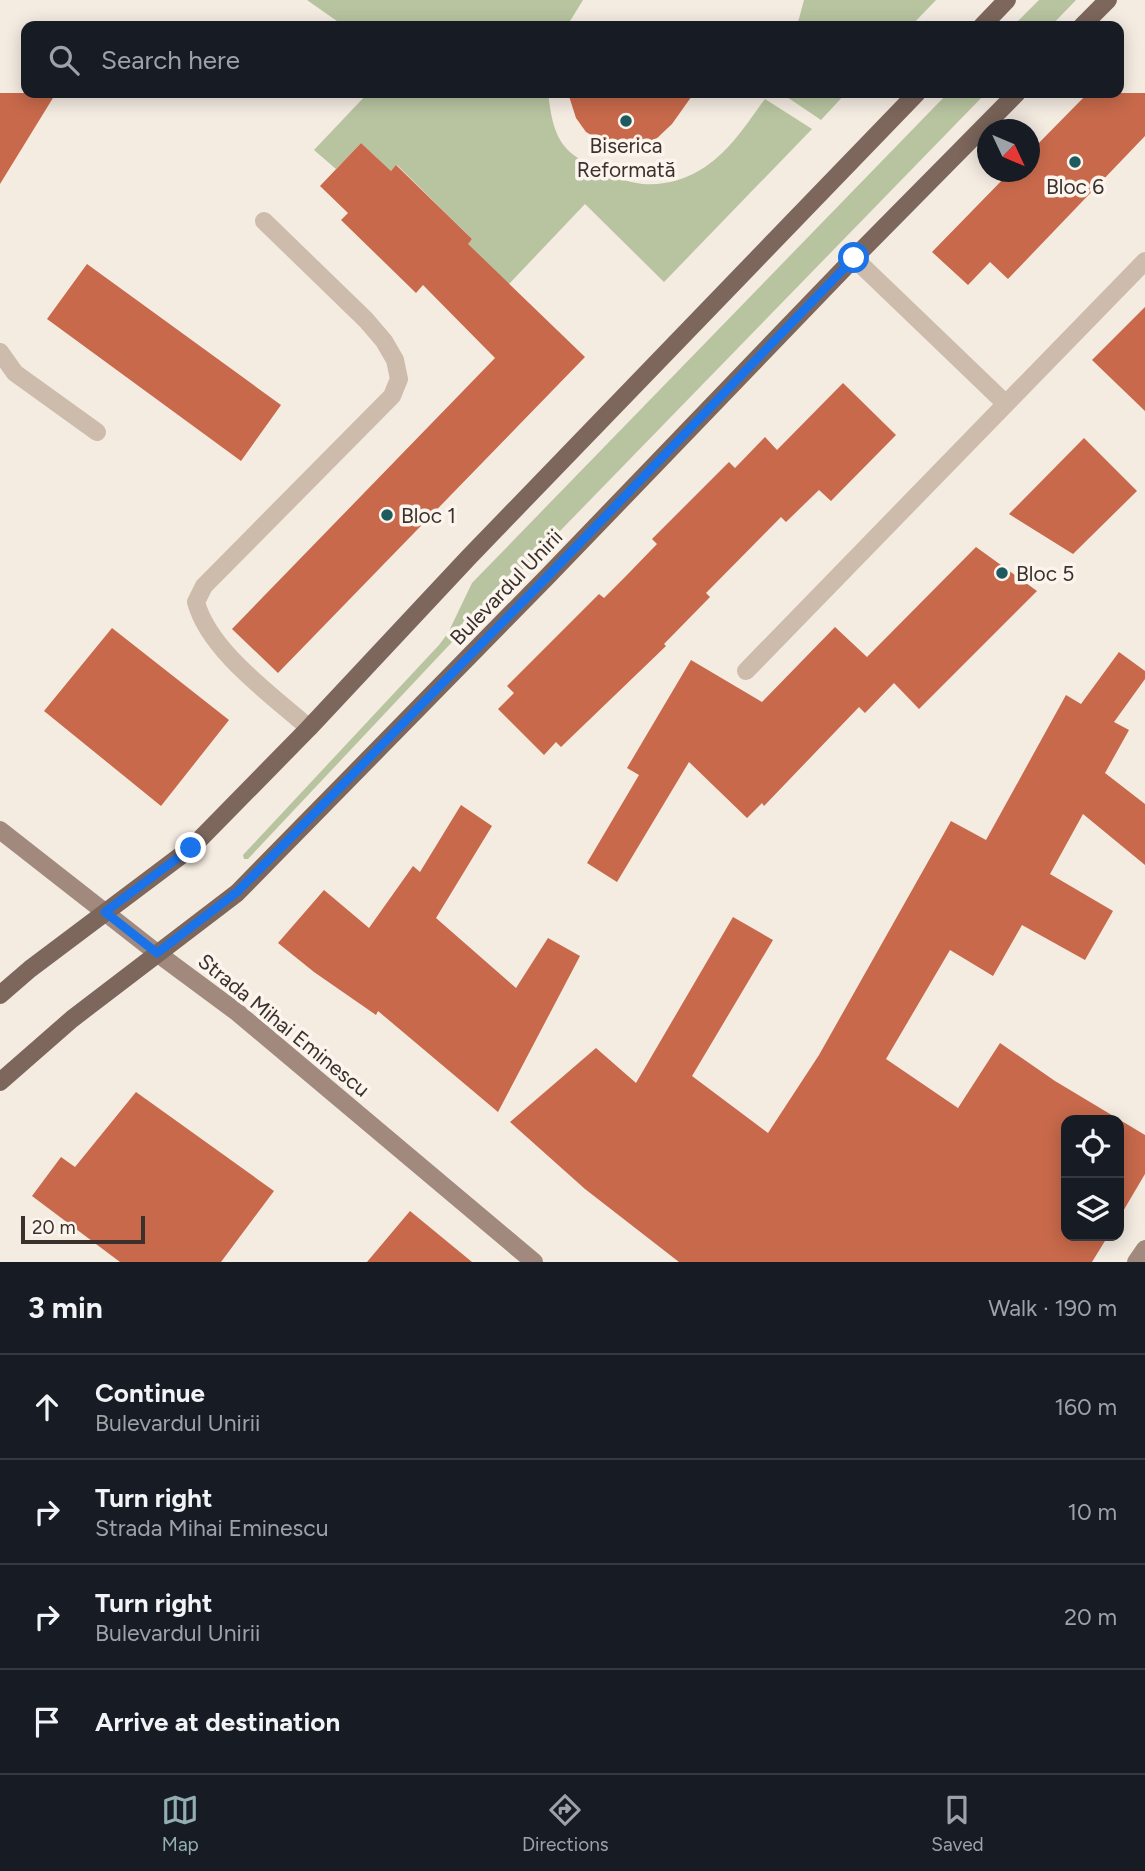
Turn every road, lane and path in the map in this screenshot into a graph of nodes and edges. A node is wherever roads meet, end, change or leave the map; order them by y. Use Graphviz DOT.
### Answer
graph roads {
  1 [pos="1007,0"];
  2 [pos="1108,0"];
  3 [pos="987,21"];
  4 [pos="1087,21"];
  5 [pos="912,98"];
  6 [pos="1012,98"];
  7 [pos="264,221"];
  8 [pos="854,258"];
  9 [pos="1145,261"];
  10 [pos="0,352"];
  11 [pos="1006,404"];
  12 [pos="97,432"];
  13 [pos="746,671"];
  14 [pos="309,729"];
  15 [pos="0,830"];
  16 [pos="105,912"];
  17 [pos="157,953"];
  18 [pos="0,995"];
  19 [pos="0,1082"];
  20 [pos="1145,1249"];
  21 [pos="534,1262"];
  22 [pos="1136,1262"];
  1 -- 3 [label="main road"];
  2 -- 4 [label="main road"];
  5 -- 14 [label="main road"];
  6 -- 8 [label="main road, Bulevardul Unirii"];
  7 -- 14 [label="lane"];
  8 -- 11 [label="lane"];
  8 -- 17 [label="main road, Bulevardul Unirii"];
  9 -- 11 [label="lane"];
  10 -- 12 [label="lane"];
  11 -- 13 [label="lane"];
  14 -- 16 [label="main road"];
  15 -- 16 [label="street, Strada Mihai Eminescu"];
  16 -- 17 [label="street, Strada Mihai Eminescu"];
  16 -- 18 [label="main road"];
  17 -- 19 [label="main road, Bulevardul Unirii"];
  17 -- 21 [label="street, Strada Mihai Eminescu"];
  20 -- 22 [label="street"];
}
